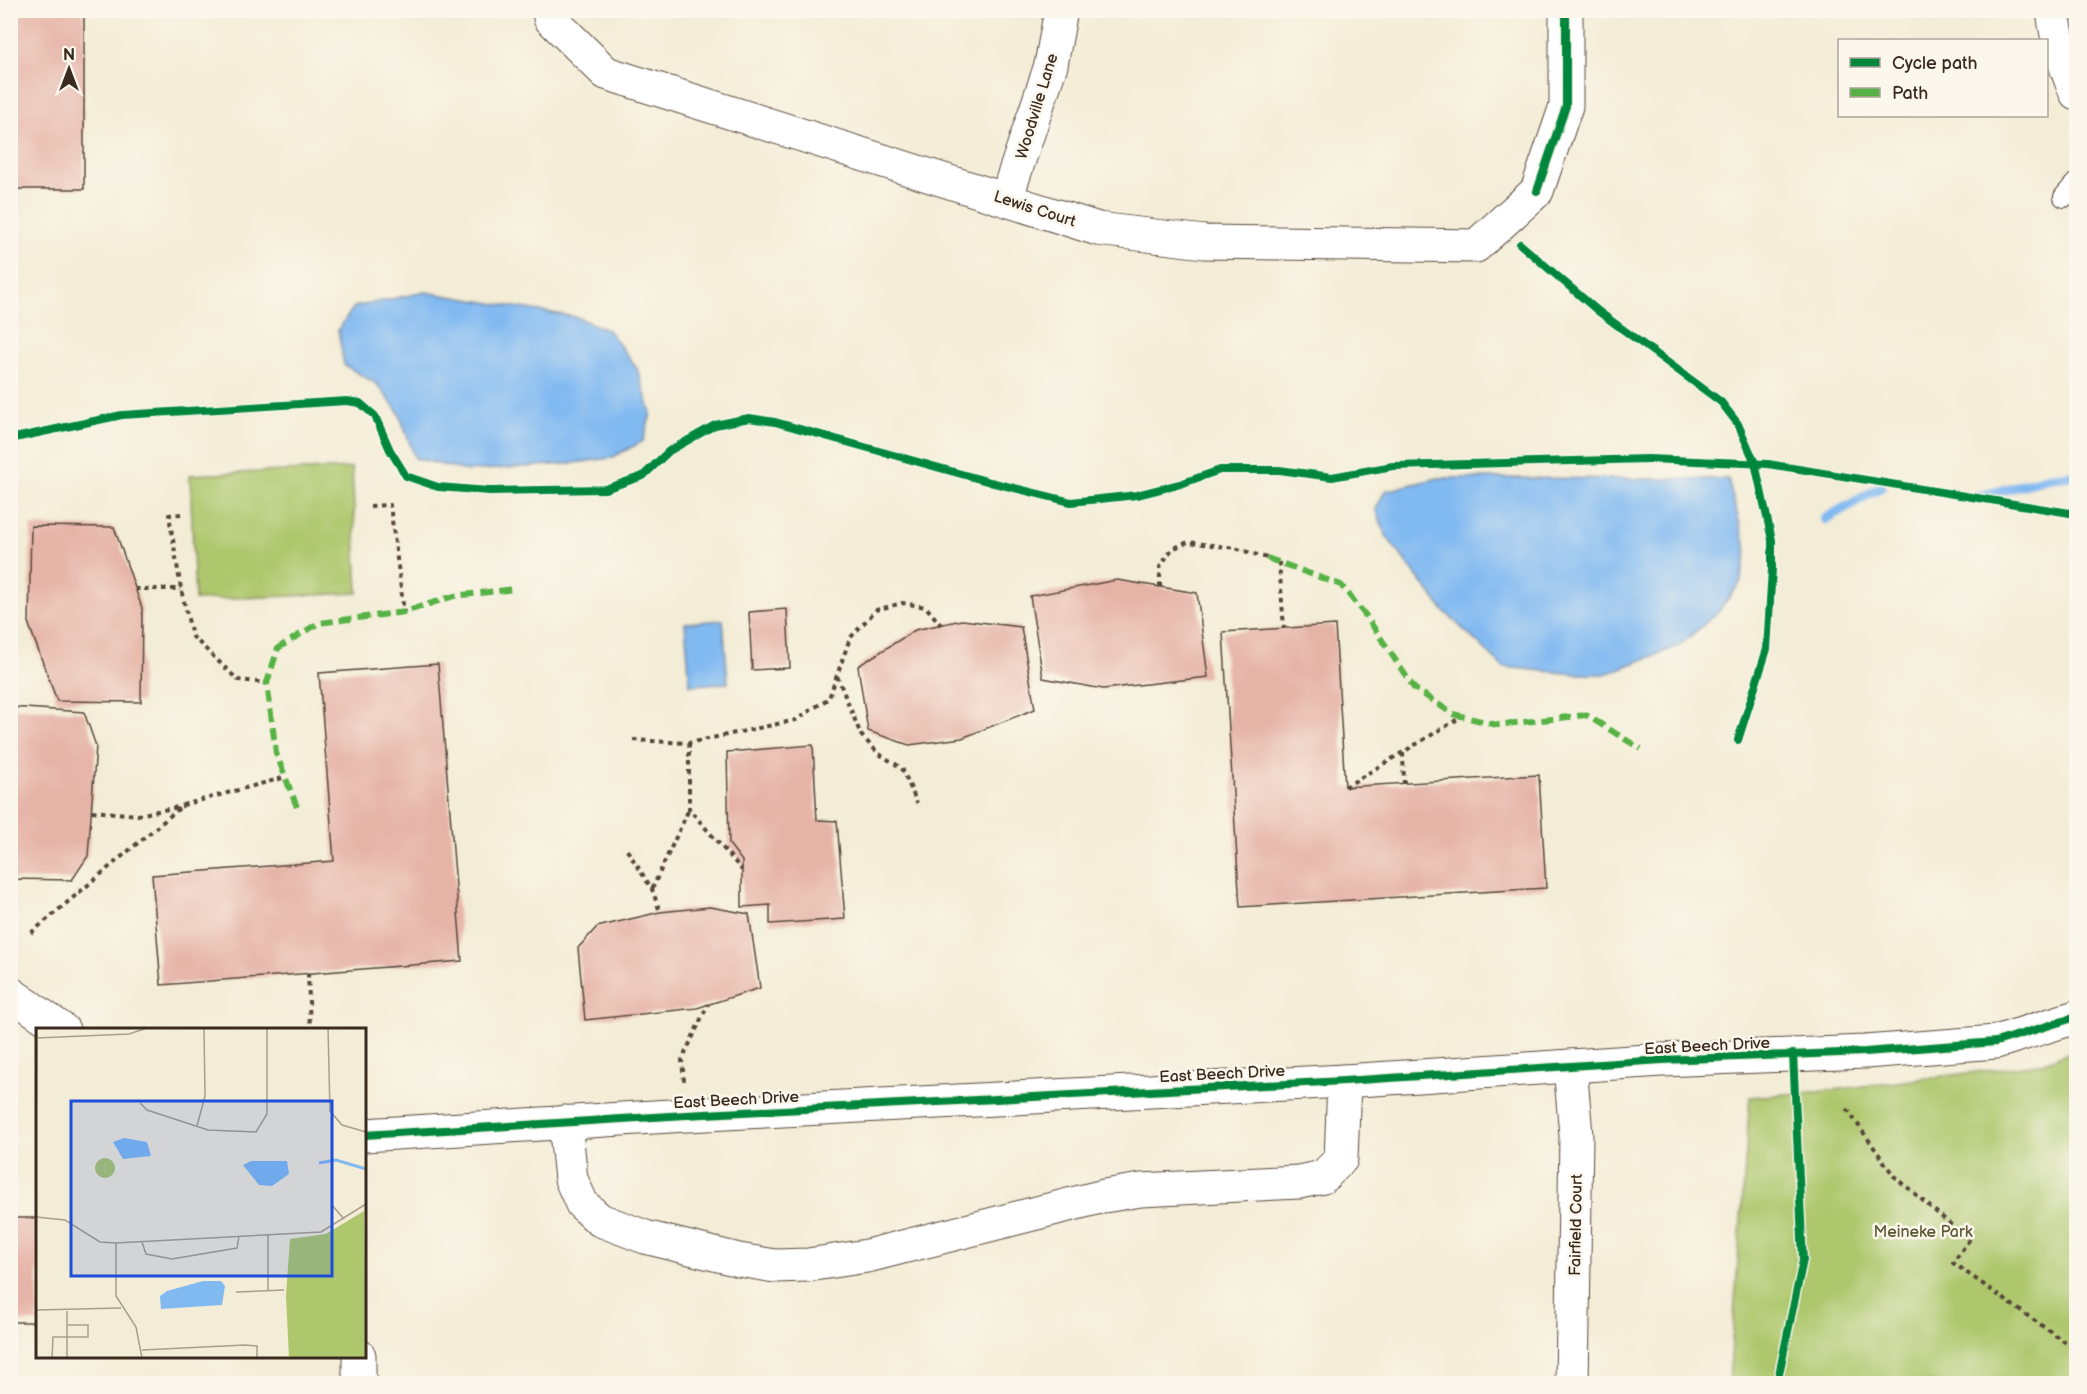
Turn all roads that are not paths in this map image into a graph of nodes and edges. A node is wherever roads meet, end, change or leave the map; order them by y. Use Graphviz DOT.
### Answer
graph roads {
  1 [pos="1061,10"];
  2 [pos="1566,10"];
  3 [pos="2053,10"];
  4 [pos="550,18"];
  5 [pos="2076,93"];
  6 [pos="1006,199"];
  7 [pos="10,993"];
  8 [pos="2076,1017"];
  9 [pos="62,1028"];
  10 [pos="1570,1066"];
  11 [pos="1344,1081"];
  12 [pos="565,1122"];
  13 [pos="366,1135"];
  14 [pos="359,1358"];
  15 [pos="359,1383"];
  16 [pos="1572,1383"];
  1 -- 6 [label="street, Woodville Lane"];
  2 -- 6 [label="street, Lewis Court"];
  3 -- 5 [label="street"];
  4 -- 6 [label="street, Lewis Court"];
  7 -- 9 [label="street"];
  8 -- 10 [label="street, East Beech Drive"];
  10 -- 11 [label="street, East Beech Drive"];
  10 -- 16 [label="street, Fairfield Court"];
  11 -- 12 [label="street, East Beech Drive"];
  11 -- 12 [label="street"];
  12 -- 13 [label="street, East Beech Drive"];
  14 -- 15 [label="street"];
}
